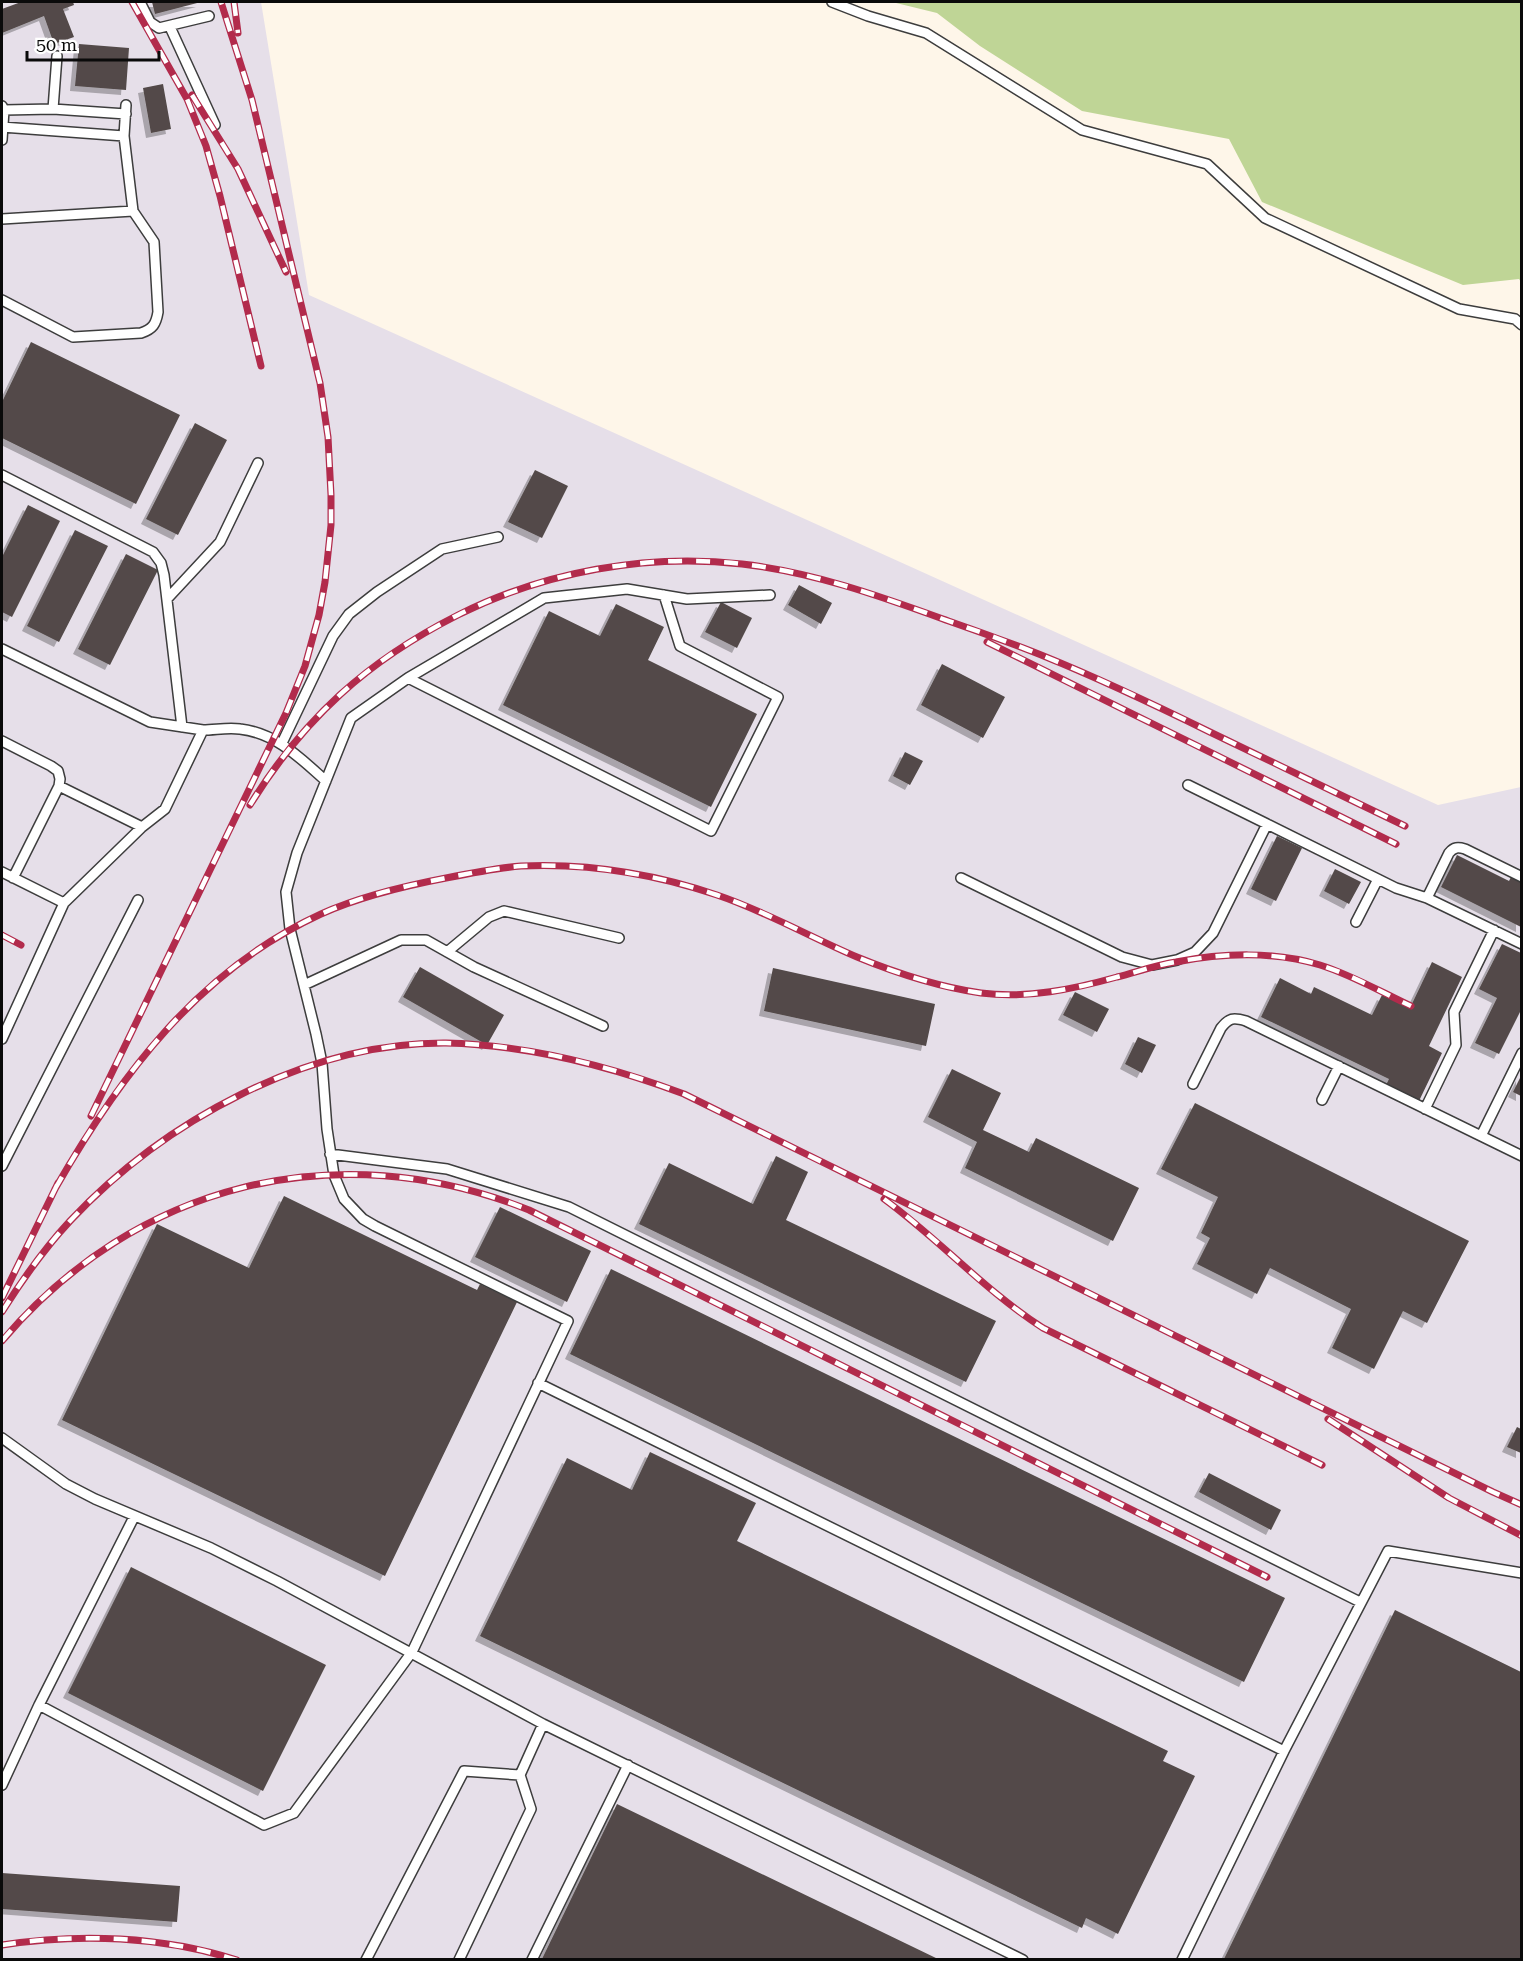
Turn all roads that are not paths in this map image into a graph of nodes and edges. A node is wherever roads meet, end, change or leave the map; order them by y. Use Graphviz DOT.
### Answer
graph roads {
  1 [pos="140,2"];
  2 [pos="832,2"];
  3 [pos="209,16"];
  4 [pos="170,27"];
  5 [pos="57,56"];
  6 [pos="3,108"];
  7 [pos="54,109"];
  8 [pos="215,125"];
  9 [pos="2,127"];
  10 [pos="124,136"];
  11 [pos="2,140"];
  12 [pos="133,211"];
  13 [pos="2,219"];
  14 [pos="2,300"];
  15 [pos="1521,326"];
  16 [pos="258,463"];
  17 [pos="2,475"];
  18 [pos="498,537"];
  19 [pos="770,595"];
  20 [pos="664,596"];
  21 [pos="167,600"];
  22 [pos="2,649"];
  23 [pos="408,678"];
  24 [pos="182,727"];
  25 [pos="203,730"];
  26 [pos="2,741"];
  27 [pos="282,744"];
  28 [pos="326,781"];
  29 [pos="1188,785"];
  30 [pos="59,786"];
  31 [pos="1267,824"];
  32 [pos="142,827"];
  33 [pos="2,872"];
  34 [pos="1521,877"];
  35 [pos="13,878"];
  36 [pos="961,878"];
  37 [pos="1378,879"];
  38 [pos="1427,897"];
  39 [pos="138,900"];
  40 [pos="64,903"];
  41 [pos="1356,922"];
  42 [pos="1494,930"];
  43 [pos="619,938"];
  44 [pos="1521,944"];
  45 [pos="447,952"];
  46 [pos="304,985"];
  47 [pos="603,1026"];
  48 [pos="2,1039"];
  49 [pos="1521,1053"];
  50 [pos="1339,1066"];
  51 [pos="1193,1084"];
  52 [pos="1322,1100"];
  53 [pos="1425,1109"];
  54 [pos="1481,1136"];
  55 [pos="330,1154"];
  56 [pos="1521,1156"];
  57 [pos="2,1166"];
  58 [pos="538,1383"];
  59 [pos="2,1438"];
  60 [pos="134,1517"];
  61 [pos="1521,1573"];
  62 [pos="1360,1602"];
  63 [pos="412,1652"];
  64 [pos="39,1705"];
  65 [pos="543,1724"];
  66 [pos="1284,1752"];
  67 [pos="628,1765"];
  68 [pos="520,1775"];
  69 [pos="2,1785"];
  70 [pos="366,1959"];
  71 [pos="459,1959"];
  72 [pos="532,1959"];
  73 [pos="1023,1959"];
  74 [pos="1182,1959"];
  1 -- 4 [label="lane"];
  2 -- 15 [label="lane"];
  3 -- 4 [label="lane"];
  4 -- 8 [label="lane"];
  5 -- 7 [label="lane"];
  6 -- 7 [label="lane"];
  6 -- 9 [label="lane"];
  7 -- 10 [label="lane"];
  9 -- 10 [label="lane"];
  9 -- 11 [label="lane"];
  10 -- 12 [label="lane"];
  12 -- 13 [label="lane"];
  12 -- 14 [label="lane"];
  16 -- 21 [label="lane"];
  17 -- 21 [label="lane"];
  18 -- 27 [label="lane"];
  19 -- 20 [label="lane"];
  20 -- 23 [label="lane"];
  20 -- 23 [label="lane"];
  21 -- 24 [label="lane"];
  22 -- 24 [label="lane"];
  23 -- 28 [label="lane"];
  24 -- 25 [label="lane"];
  25 -- 27 [label="lane"];
  25 -- 32 [label="lane"];
  26 -- 30 [label="lane"];
  27 -- 28 [label="lane"];
  28 -- 46 [label="lane"];
  29 -- 31 [label="lane"];
  30 -- 32 [label="lane"];
  30 -- 35 [label="lane"];
  31 -- 36 [label="lane"];
  31 -- 37 [label="lane"];
  32 -- 40 [label="lane"];
  33 -- 35 [label="lane"];
  34 -- 38 [label="lane"];
  35 -- 40 [label="lane"];
  37 -- 38 [label="lane"];
  37 -- 41 [label="lane"];
  38 -- 42 [label="lane"];
  39 -- 57 [label="lane"];
  40 -- 48 [label="lane"];
  42 -- 44 [label="lane"];
  42 -- 53 [label="lane"];
  43 -- 45 [label="lane"];
  45 -- 46 [label="lane"];
  45 -- 47 [label="lane"];
  46 -- 55 [label="lane"];
  49 -- 54 [label="lane"];
  50 -- 51 [label="lane"];
  50 -- 52 [label="lane"];
  50 -- 53 [label="lane"];
  53 -- 54 [label="lane"];
  54 -- 56 [label="lane"];
  55 -- 58 [label="lane"];
  55 -- 62 [label="lane"];
  58 -- 63 [label="lane"];
  58 -- 66 [label="lane"];
  59 -- 60 [label="lane"];
  60 -- 63 [label="lane"];
  60 -- 64 [label="lane"];
  61 -- 62 [label="lane"];
  62 -- 66 [label="lane"];
  63 -- 64 [label="lane"];
  63 -- 65 [label="lane"];
  64 -- 69 [label="lane"];
  65 -- 67 [label="lane"];
  65 -- 68 [label="lane"];
  66 -- 74 [label="lane"];
  67 -- 72 [label="lane"];
  67 -- 73 [label="lane"];
  68 -- 70 [label="lane"];
  68 -- 71 [label="lane"];
}
